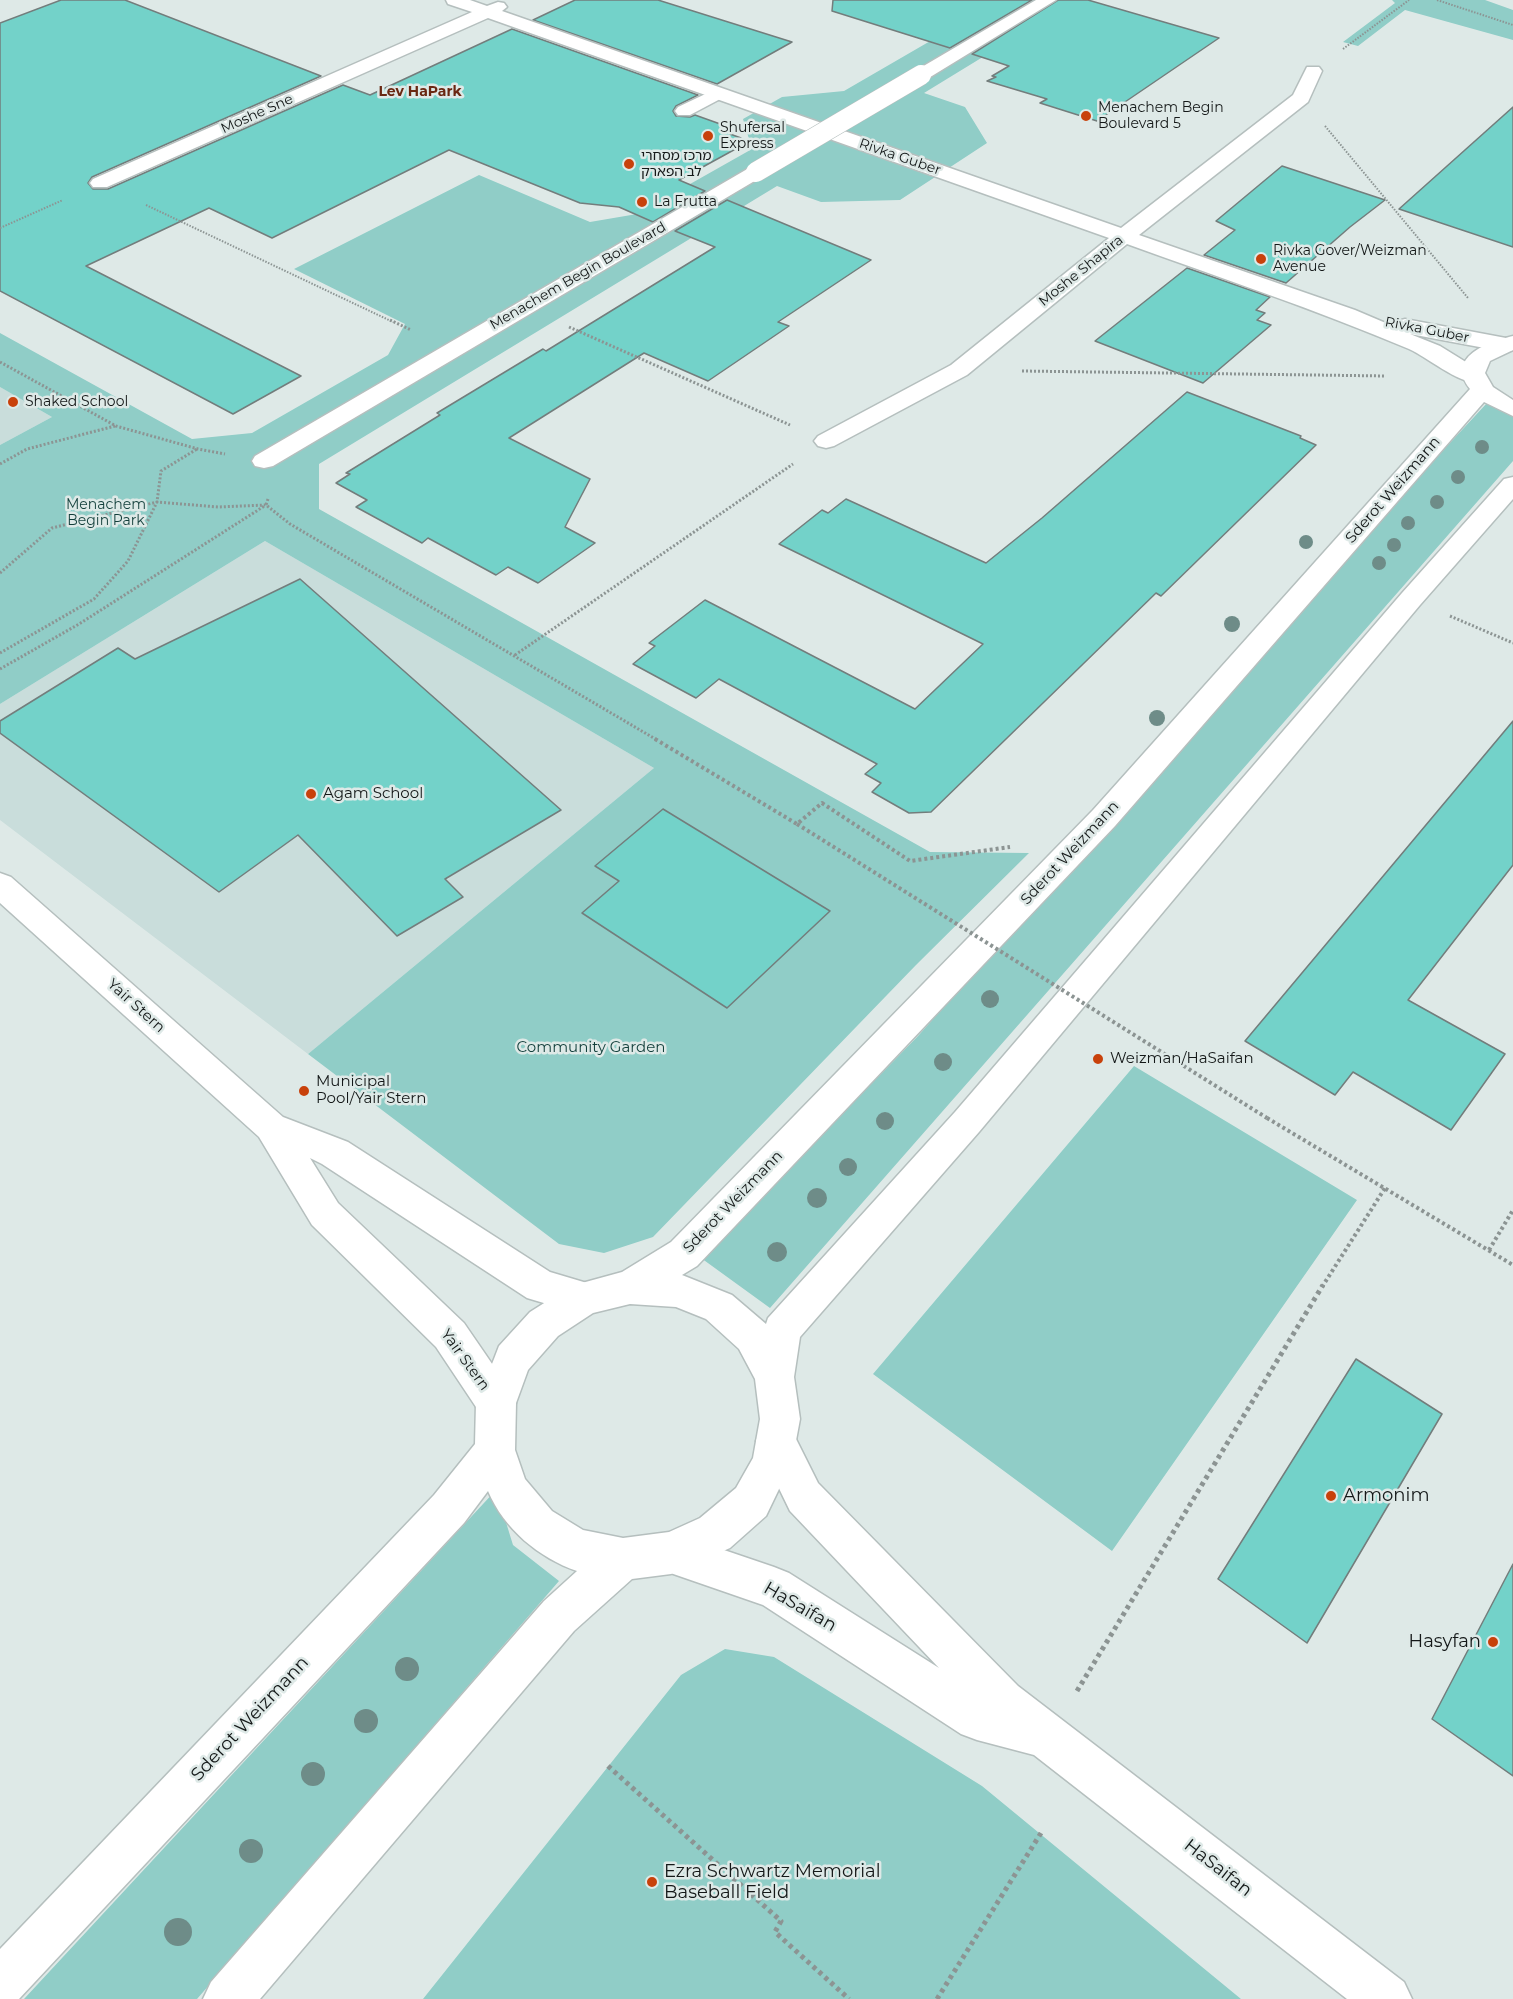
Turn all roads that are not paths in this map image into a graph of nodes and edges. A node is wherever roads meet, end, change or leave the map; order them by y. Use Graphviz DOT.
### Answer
graph roads {
  1 [pos="454,0"];
  2 [pos="514,0"];
  3 [pos="1048,0"];
  4 [pos="488,12"];
  5 [pos="1313,71"];
  6 [pos="718,93"];
  7 [pos="684,111"];
  8 [pos="100,183"];
  9 [pos="1124,236"];
  10 [pos="1347,315"];
  11 [pos="1510,344"];
  12 [pos="1478,383"];
  13 [pos="1513,409"];
  14 [pos="826,441"];
  15 [pos="264,461"];
  16 [pos="1513,484"];
  17 [pos="0,885"];
  18 [pos="271,1127"];
  19 [pos="630,1287"];
  20 [pos="584,1298"];
  21 [pos="774,1377"];
  22 [pos="496,1403"];
  23 [pos="776,1441"];
  24 [pos="495,1450"];
  25 [pos="671,1553"];
  26 [pos="623,1559"];
  27 [pos="1049,1738"];
  28 [pos="0,1984"];
  29 [pos="228,1999"];
  30 [pos="1387,1999"];
  1 -- 4 [label="street, Rivka Guber"];
  2 -- 4 [label="street, Moshe Sne"];
  3 -- 15 [label="street, Menachem Begin Boulevard, bridge"];
  4 -- 6 [label="street, Rivka Guber"];
  4 -- 8 [label="street, Moshe Sne"];
  5 -- 9 [label="street, Moshe Shapira"];
  6 -- 7 [label="lane"];
  6 -- 9 [label="street, Rivka Guber"];
  9 -- 10 [label="street, Rivka Guber"];
  9 -- 14 [label="street, Moshe Shapira"];
  10 -- 11 [label="street, Rivka Guber"];
  10 -- 12 [label="street, Rivka Guber"];
  11 -- 12 [label="street, Sderot Weizmann"];
  12 -- 13 [label="street, Rivka Guber"];
  12 -- 19 [label="street, Sderot Weizmann"];
  16 -- 21 [label="street"];
  17 -- 18 [label="street, Yair Stern"];
  18 -- 20 [label="street, Yair Stern"];
  18 -- 22 [label="street, Yair Stern"];
  19 -- 20 [label="street"];
  19 -- 21 [label="street"];
  20 -- 22 [label="street"];
  21 -- 23 [label="street"];
  22 -- 24 [label="street"];
  23 -- 25 [label="street"];
  23 -- 27 [label="street, HaSaifan"];
  24 -- 26 [label="street"];
  24 -- 28 [label="street, Sderot Weizmann"];
  25 -- 26 [label="street"];
  25 -- 27 [label="street, HaSaifan"];
  26 -- 29 [label="street"];
  27 -- 30 [label="street, HaSaifan"];
}
